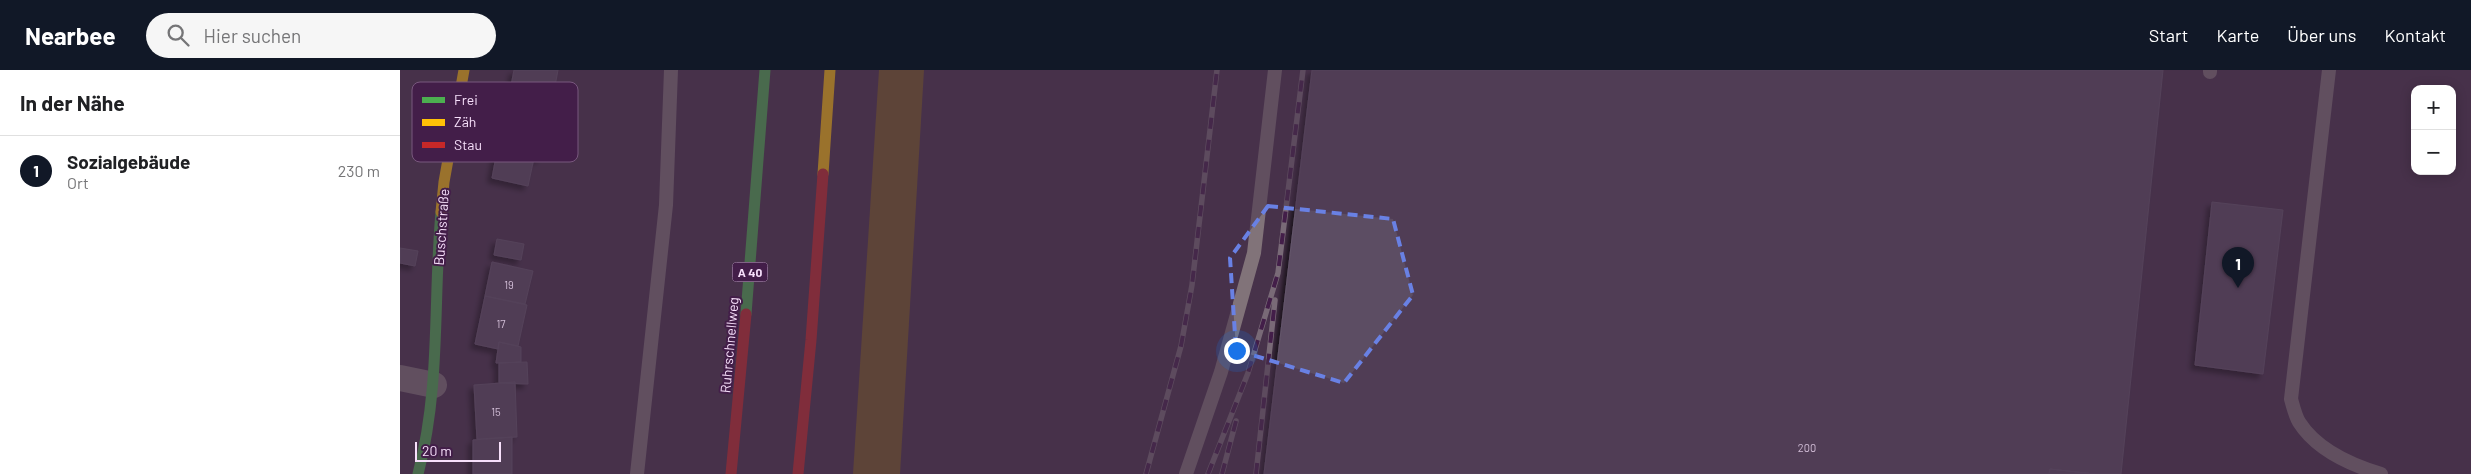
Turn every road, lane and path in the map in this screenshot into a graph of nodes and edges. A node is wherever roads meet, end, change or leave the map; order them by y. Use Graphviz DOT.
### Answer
graph roads {
  1 [pos="671,70"];
  2 [pos="765,70"];
  3 [pos="830,70"];
  4 [pos="1275,70"];
  5 [pos="2329,70"];
  6 [pos="448,162"];
  7 [pos="400,378"];
  8 [pos="434,385"];
  9 [pos="418,474"];
  10 [pos="636,474"];
  11 [pos="731,474"];
  12 [pos="798,474"];
  13 [pos="1186,474"];
  14 [pos="2381,474"];
  1 -- 10 [label="lane"];
  2 -- 11 [label="main road, Ruhrschnellweg / A 40"];
  3 -- 12 [label="main road"];
  4 -- 13 [label="lane"];
  5 -- 14 [label="lane"];
  6 -- 8 [label="main road, Buschstraße"];
  7 -- 8 [label="street"];
  8 -- 9 [label="main road, Buschstraße"];
}
